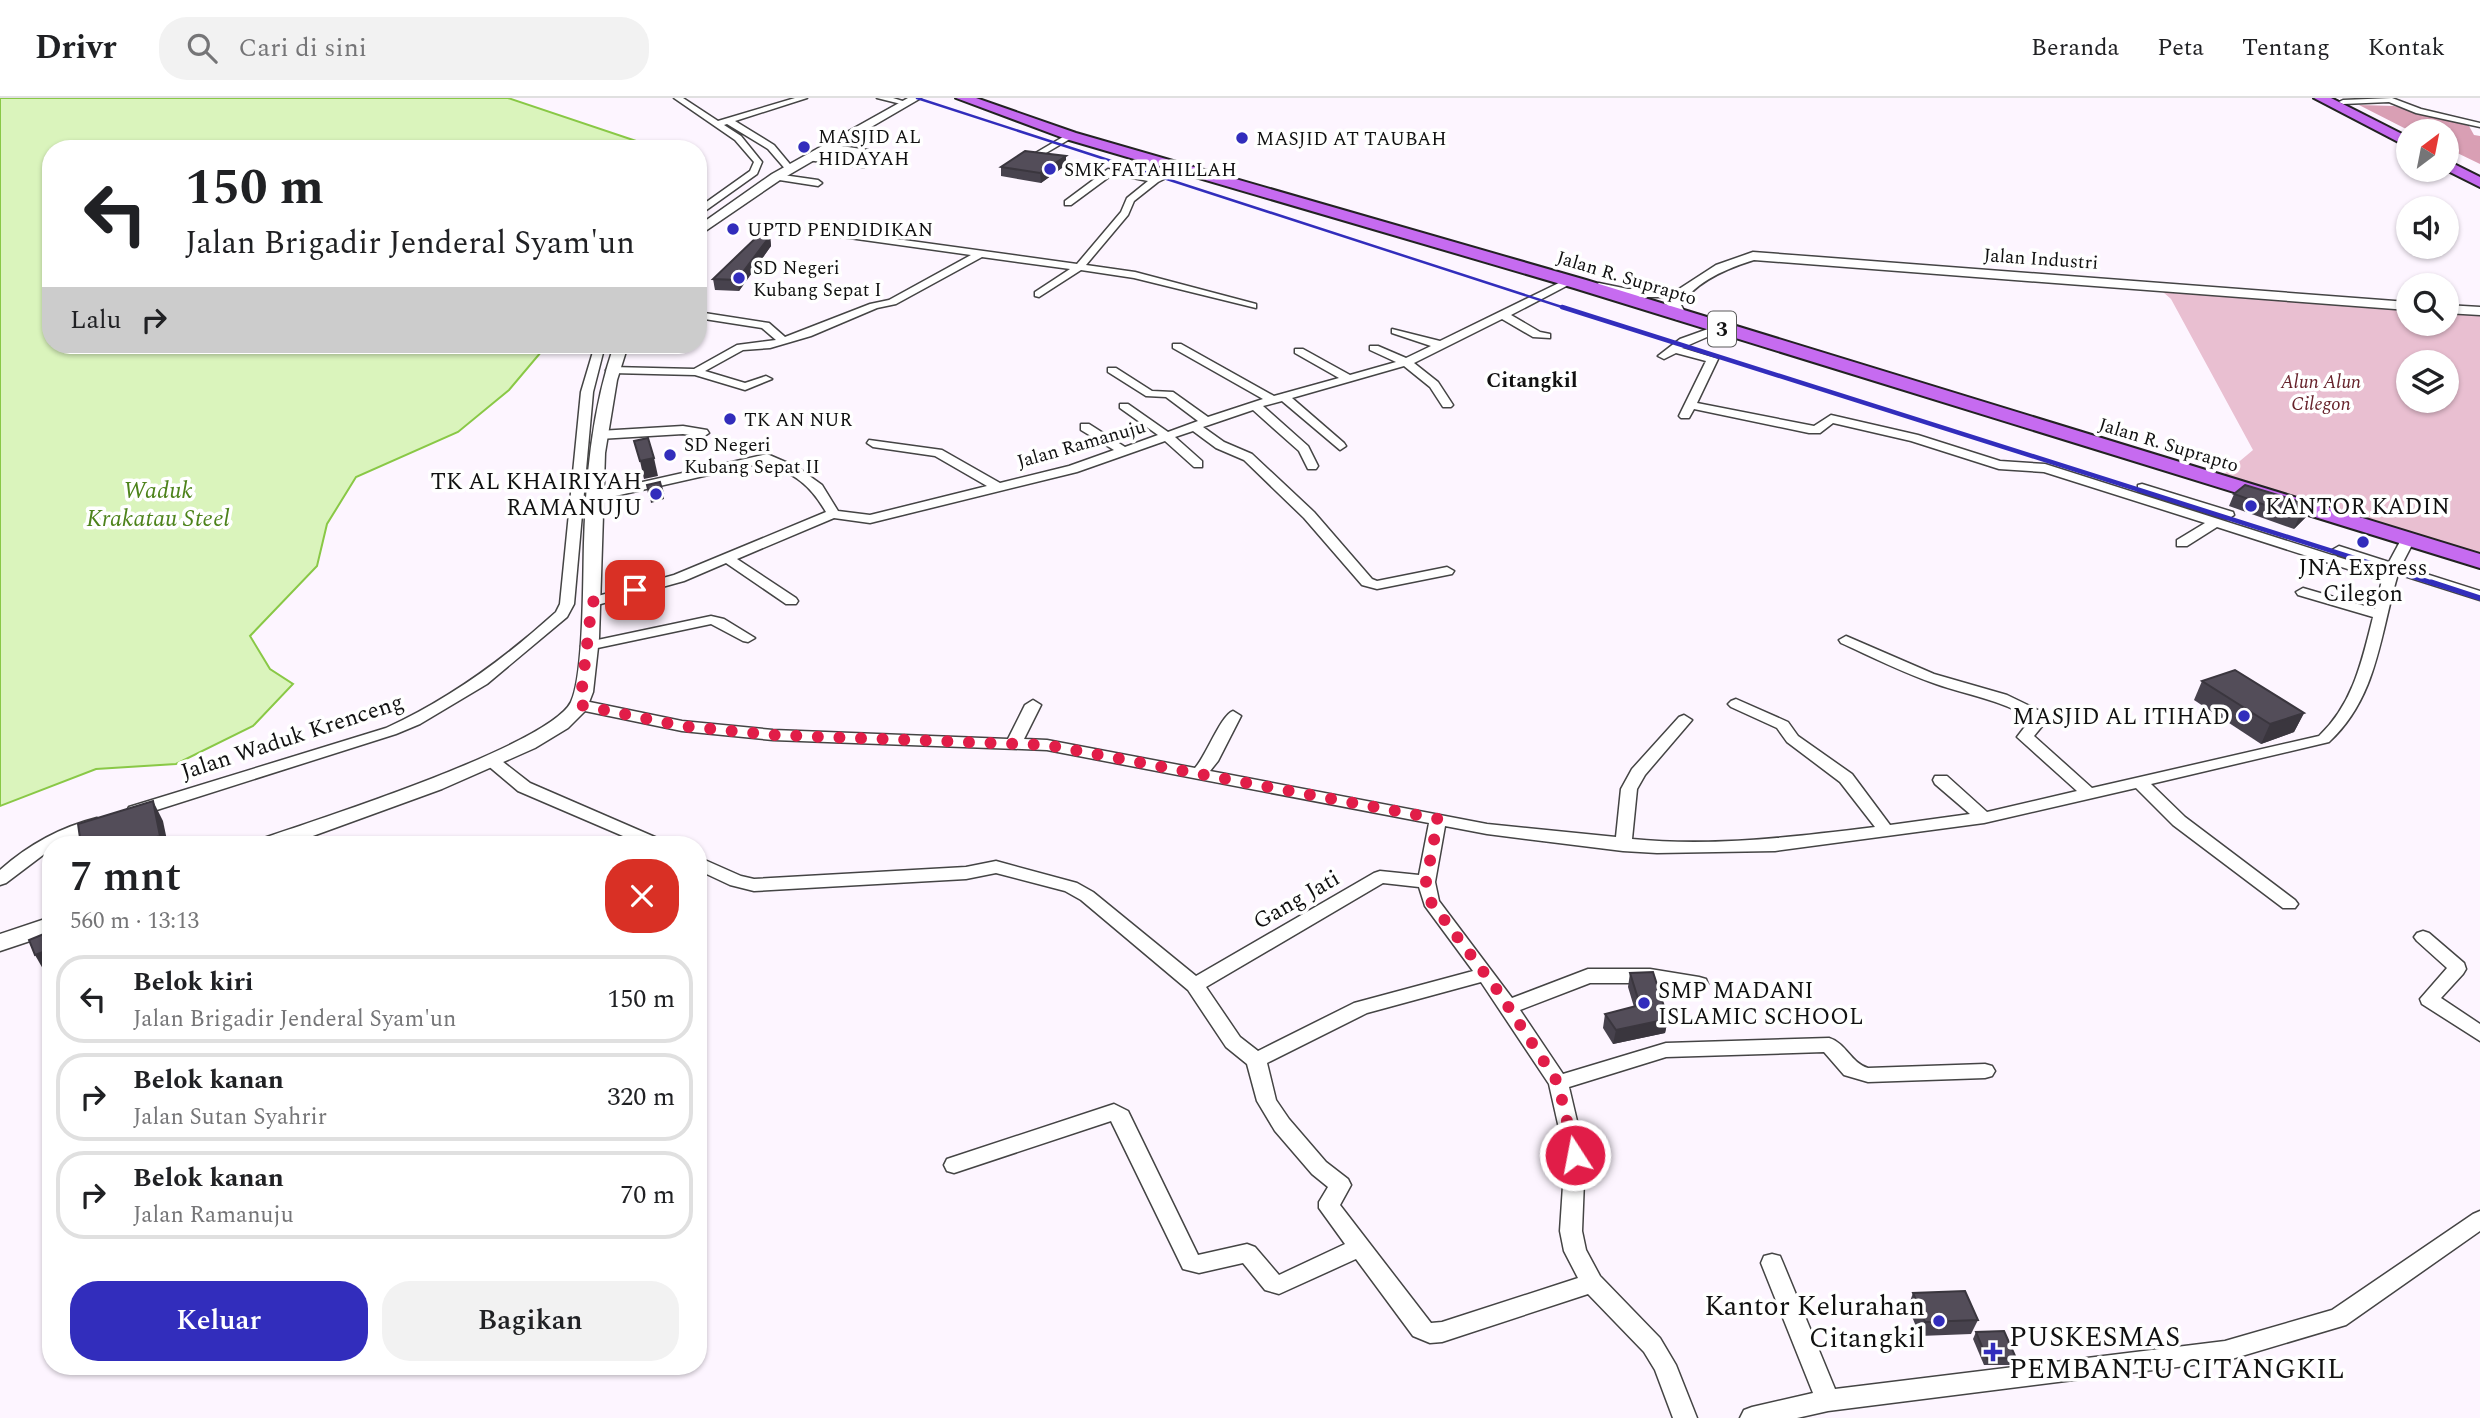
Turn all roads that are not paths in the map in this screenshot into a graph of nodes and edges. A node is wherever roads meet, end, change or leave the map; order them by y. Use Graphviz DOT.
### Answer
graph roads {
  1 [pos="678,98"];
  2 [pos="803,98"];
  3 [pos="881,98"];
  4 [pos="963,98"];
  5 [pos="2321,98"];
  6 [pos="2386,99"];
  7 [pos="2339,100"];
  8 [pos="910,101"];
  9 [pos="730,122"];
  10 [pos="718,124"];
  11 [pos="2480,125"];
  12 [pos="2396,129"];
  13 [pos="1071,136"];
  14 [pos="2396,137"];
  15 [pos="828,147"];
  16 [pos="868,153"];
  17 [pos="809,158"];
  18 [pos="1031,158"];
  19 [pos="2459,163"];
  20 [pos="864,164"];
  21 [pos="1178,168"];
  22 [pos="790,169"];
  23 [pos="2459,171"];
  24 [pos="2480,174"];
  25 [pos="776,177"];
  26 [pos="1155,180"];
  27 [pos="818,183"];
  28 [pos="2480,183"];
  29 [pos="1068,203"];
  30 [pos="707,207"];
  31 [pos="707,226"];
  32 [pos="831,233"];
  33 [pos="980,254"];
  34 [pos="1079,267"];
  35 [pos="1576,283"];
  36 [pos="1680,293"];
  37 [pos="1039,294"];
  38 [pos="2396,305"];
  39 [pos="1252,306"];
  40 [pos="2459,310"];
  41 [pos="2480,311"];
  42 [pos="707,316"];
  43 [pos="1505,316"];
  44 [pos="1680,316"];
  45 [pos="1719,328"];
  46 [pos="1396,331"];
  47 [pos="1546,336"];
  48 [pos="782,340"];
  49 [pos="1440,345"];
  50 [pos="1177,346"];
  51 [pos="1374,348"];
  52 [pos="1675,349"];
  53 [pos="1299,351"];
  54 [pos="598,354"];
  55 [pos="618,354"];
  56 [pos="1664,356"];
  57 [pos="1407,362"];
  58 [pos="612,370"];
  59 [pos="1112,370"];
  60 [pos="696,372"];
  61 [pos="766,379"];
  62 [pos="1350,379"];
  63 [pos="1279,399"];
  64 [pos="1255,405"];
  65 [pos="1447,405"];
  66 [pos="1124,406"];
  67 [pos="1201,425"];
  68 [pos="1085,426"];
  69 [pos="703,433"];
  70 [pos="600,435"];
  71 [pos="1168,437"];
  72 [pos="873,443"];
  73 [pos="1340,446"];
  74 [pos="1124,451"];
  75 [pos="1198,464"];
  76 [pos="1312,466"];
  77 [pos="2134,485"];
  78 [pos="997,487"];
  79 [pos="593,496"];
  80 [pos="833,514"];
  81 [pos="2217,521"];
  82 [pos="2408,539"];
  83 [pos="2182,543"];
  84 [pos="728,559"];
  85 [pos="2480,561"];
  86 [pos="1447,571"];
  87 [pos="2392,572"];
  88 [pos="2303,592"];
  89 [pos="2480,596"];
  90 [pos="791,601"];
  91 [pos="592,602"];
  92 [pos="2380,615"];
  93 [pos="748,638"];
  94 [pos="1846,640"];
  95 [pos="588,646"];
  96 [pos="1736,704"];
  97 [pos="580,705"];
  98 [pos="1033,705"];
  99 [pos="1233,716"];
  100 [pos="1684,720"];
  101 [pos="1014,743"];
  102 [pos="492,761"];
  103 [pos="1198,775"];
  104 [pos="1941,780"];
  105 [pos="2138,781"];
  106 [pos="2087,792"];
  107 [pos="1984,818"];
  108 [pos="1438,819"];
  109 [pos="1885,830"];
  110 [pos="61,836"];
  111 [pos="290,836"];
  112 [pos="637,836"];
  113 [pos="1623,845"];
  114 [pos="42,846"];
  115 [pos="707,867"];
  116 [pos="0,879"];
  117 [pos="1426,882"];
  118 [pos="2289,904"];
  119 [pos="42,928"];
  120 [pos="2423,937"];
  121 [pos="0,943"];
  122 [pos="1485,974"];
  123 [pos="1699,984"];
  124 [pos="1195,985"];
  125 [pos="1509,1007"];
  126 [pos="2480,1034"];
  127 [pos="1256,1060"];
  128 [pos="1985,1071"];
  129 [pos="1558,1083"];
  130 [pos="954,1165"];
  131 [pos="2480,1220"];
  132 [pos="1360,1247"];
  133 [pos="1772,1263"];
  134 [pos="1592,1283"];
  135 [pos="1828,1400"];
  136 [pos="1685,1418"];
  137 [pos="1752,1418"];
  1 -- 10 [label="street"];
  2 -- 9 [label="street"];
  3 -- 8 [label="street"];
  4 -- 13 [label="highway, Jalan R. Suprapto / 3"];
  5 -- 14 [label="highway"];
  6 -- 7 [label="street"];
  6 -- 11 [label="street"];
  7 -- 12 [label="highway"];
  8 -- 15 [label="street"];
  9 -- 10 [label="street"];
  9 -- 22 [label="street"];
  10 -- 30 [label="street"];
  13 -- 18 [label="street"];
  13 -- 21 [label="highway, Jalan R. Suprapto / 3"];
  15 -- 16 [label="street"];
  15 -- 17 [label="street"];
  17 -- 20 [label="street"];
  17 -- 22 [label="street"];
  19 -- 24 [label="highway"];
  21 -- 26 [label="street"];
  21 -- 35 [label="highway, Jalan R. Suprapto / 3"];
  22 -- 25 [label="street"];
  23 -- 28 [label="highway"];
  25 -- 27 [label="street"];
  25 -- 31 [label="street"];
  26 -- 29 [label="street"];
  26 -- 34 [label="street"];
  32 -- 33 [label="street"];
  33 -- 34 [label="street"];
  33 -- 48 [label="street"];
  34 -- 37 [label="street"];
  34 -- 39 [label="street"];
  35 -- 36 [label="street"];
  35 -- 43 [label="street, Jalan Ramanuju"];
  35 -- 44 [label="highway, Jalan R. Suprapto / 3"];
  36 -- 38 [label="street, Jalan Industri"];
  36 -- 44 [label="street"];
  40 -- 41 [label="street"];
  42 -- 48 [label="street"];
  43 -- 47 [label="street"];
  43 -- 49 [label="street, Jalan Ramanuju"];
  44 -- 45 [label="highway, Jalan R. Suprapto / 3"];
  45 -- 52 [label="street"];
  45 -- 82 [label="highway, Jalan R. Suprapto / 3"];
  46 -- 49 [label="street"];
  48 -- 60 [label="street"];
  49 -- 57 [label="street, Jalan Ramanuju"];
  50 -- 63 [label="street"];
  51 -- 57 [label="street"];
  52 -- 56 [label="street"];
  52 -- 81 [label="street"];
  53 -- 62 [label="street"];
  54 -- 110 [label="street, Jalan Waduk Krenceng"];
  55 -- 58 [label="street"];
  57 -- 62 [label="street, Jalan Ramanuju"];
  57 -- 65 [label="street"];
  58 -- 60 [label="street"];
  58 -- 70 [label="street"];
  59 -- 67 [label="street"];
  60 -- 61 [label="street"];
  62 -- 63 [label="street, Jalan Ramanuju"];
  63 -- 64 [label="street, Jalan Ramanuju"];
  63 -- 73 [label="street"];
  64 -- 67 [label="street, Jalan Ramanuju"];
  64 -- 76 [label="street"];
  66 -- 71 [label="street"];
  67 -- 71 [label="street, Jalan Ramanuju"];
  67 -- 86 [label="street"];
  68 -- 74 [label="street"];
  69 -- 70 [label="street"];
  70 -- 79 [label="street"];
  71 -- 74 [label="street, Jalan Ramanuju"];
  71 -- 75 [label="street"];
  72 -- 78 [label="street"];
  74 -- 78 [label="street, Jalan Ramanuju"];
  77 -- 87 [label="street"];
  78 -- 80 [label="street, Jalan Ramanuju"];
  79 -- 80 [label="street"];
  79 -- 91 [label="street"];
  80 -- 84 [label="street"];
  81 -- 83 [label="street"];
  81 -- 87 [label="street"];
  82 -- 85 [label="highway, Jalan R. Suprapto / 3"];
  82 -- 87 [label="street"];
  84 -- 90 [label="street"];
  84 -- 91 [label="street"];
  87 -- 89 [label="street"];
  87 -- 92 [label="street"];
  88 -- 92 [label="street"];
  91 -- 95 [label="street"];
  92 -- 105 [label="street"];
  93 -- 95 [label="street"];
  94 -- 106 [label="street"];
  95 -- 97 [label="street"];
  96 -- 109 [label="street"];
  97 -- 101 [label="street"];
  97 -- 102 [label="street"];
  98 -- 101 [label="street"];
  99 -- 103 [label="street"];
  100 -- 113 [label="street"];
  101 -- 103 [label="street"];
  102 -- 111 [label="street"];
  102 -- 112 [label="street"];
  103 -- 108 [label="street"];
  104 -- 107 [label="street"];
  105 -- 106 [label="street"];
  105 -- 118 [label="street"];
  106 -- 107 [label="street"];
  107 -- 109 [label="street"];
  108 -- 113 [label="street"];
  108 -- 117 [label="street"];
  109 -- 113 [label="street"];
  114 -- 116 [label="street, Jalan Waduk Krenceng"];
  115 -- 124 [label="street"];
  117 -- 122 [label="street"];
  117 -- 124 [label="street, Gang Jati"];
  119 -- 121 [label="street"];
  120 -- 126 [label="street"];
  122 -- 125 [label="street"];
  122 -- 127 [label="street"];
  123 -- 125 [label="street"];
  124 -- 127 [label="street"];
  125 -- 129 [label="street"];
  127 -- 132 [label="street"];
  128 -- 129 [label="street"];
  129 -- 134 [label="street"];
  130 -- 132 [label="street"];
  131 -- 135 [label="street"];
  132 -- 134 [label="street"];
  133 -- 135 [label="street"];
  134 -- 136 [label="street"];
  135 -- 137 [label="street"];
}
